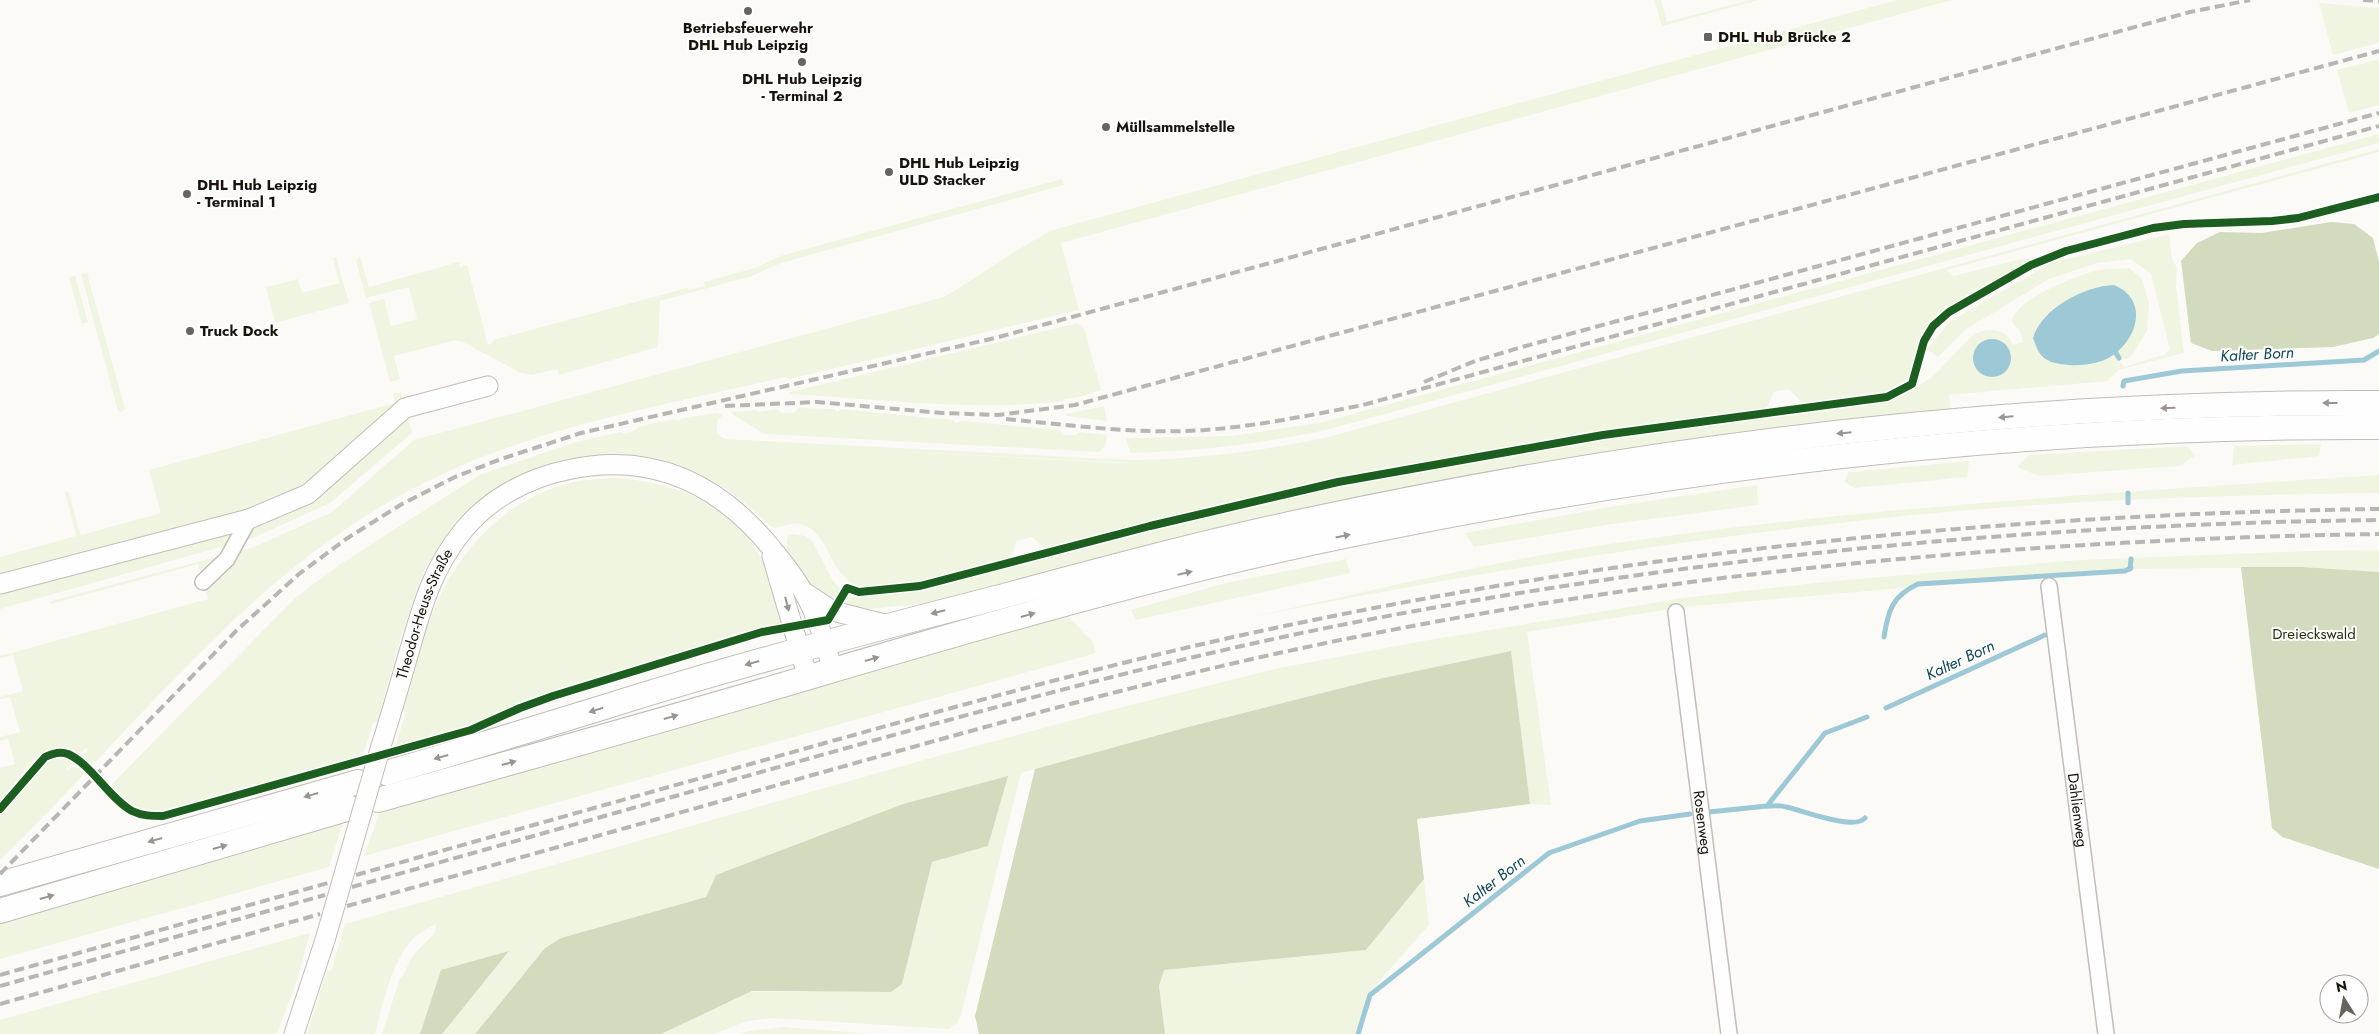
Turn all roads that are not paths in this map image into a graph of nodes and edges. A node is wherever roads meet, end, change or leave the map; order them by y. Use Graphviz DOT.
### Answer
graph roads {
  1 [pos="488,386"];
  2 [pos="2379,403"];
  3 [pos="2379,427"];
  4 [pos="249,519"];
  5 [pos="766,541"];
  6 [pos="203,582"];
  7 [pos="0,584"];
  8 [pos="2049,586"];
  9 [pos="803,592"];
  10 [pos="1676,612"];
  11 [pos="888,625"];
  12 [pos="824,642"];
  13 [pos="799,649"];
  14 [pos="833,670"];
  15 [pos="808,678"];
  16 [pos="386,773"];
  17 [pos="358,782"];
  18 [pos="378,800"];
  19 [pos="350,808"];
  20 [pos="0,884"];
  21 [pos="0,911"];
  22 [pos="294,1034"];
  23 [pos="1729,1034"];
  24 [pos="2106,1034"];
  1 -- 4 [label="street"];
  2 -- 11 [label="main road, one-way"];
  14 -- 3 [label="main road, one-way"];
  4 -- 6 [label="street"];
  4 -- 7 [label="street"];
  5 -- 9 [label="street, Theodor-Heuss-Straße"];
  5 -- 13 [label="street, Theodor-Heuss-Straße, one-way"];
  5 -- 22 [label="street, Theodor-Heuss-Straße, bridge"];
  8 -- 24 [label="street, Dahlienweg"];
  9 -- 11 [label="street"];
  9 -- 12 [label="street, Theodor-Heuss-Straße"];
  10 -- 23 [label="street, Rosenweg"];
  11 -- 12 [label="main road"];
  12 -- 13 [label="main road"];
  12 -- 14 [label="street, Theodor-Heuss-Straße"];
  13 -- 15 [label="street, Theodor-Heuss-Straße"];
  13 -- 16 [label="main road, one-way"];
  14 -- 15 [label="main road"];
  18 -- 15 [label="main road, one-way"];
  17 -- 20 [label="main road, one-way"];
  21 -- 19 [label="main road, one-way"];
}
